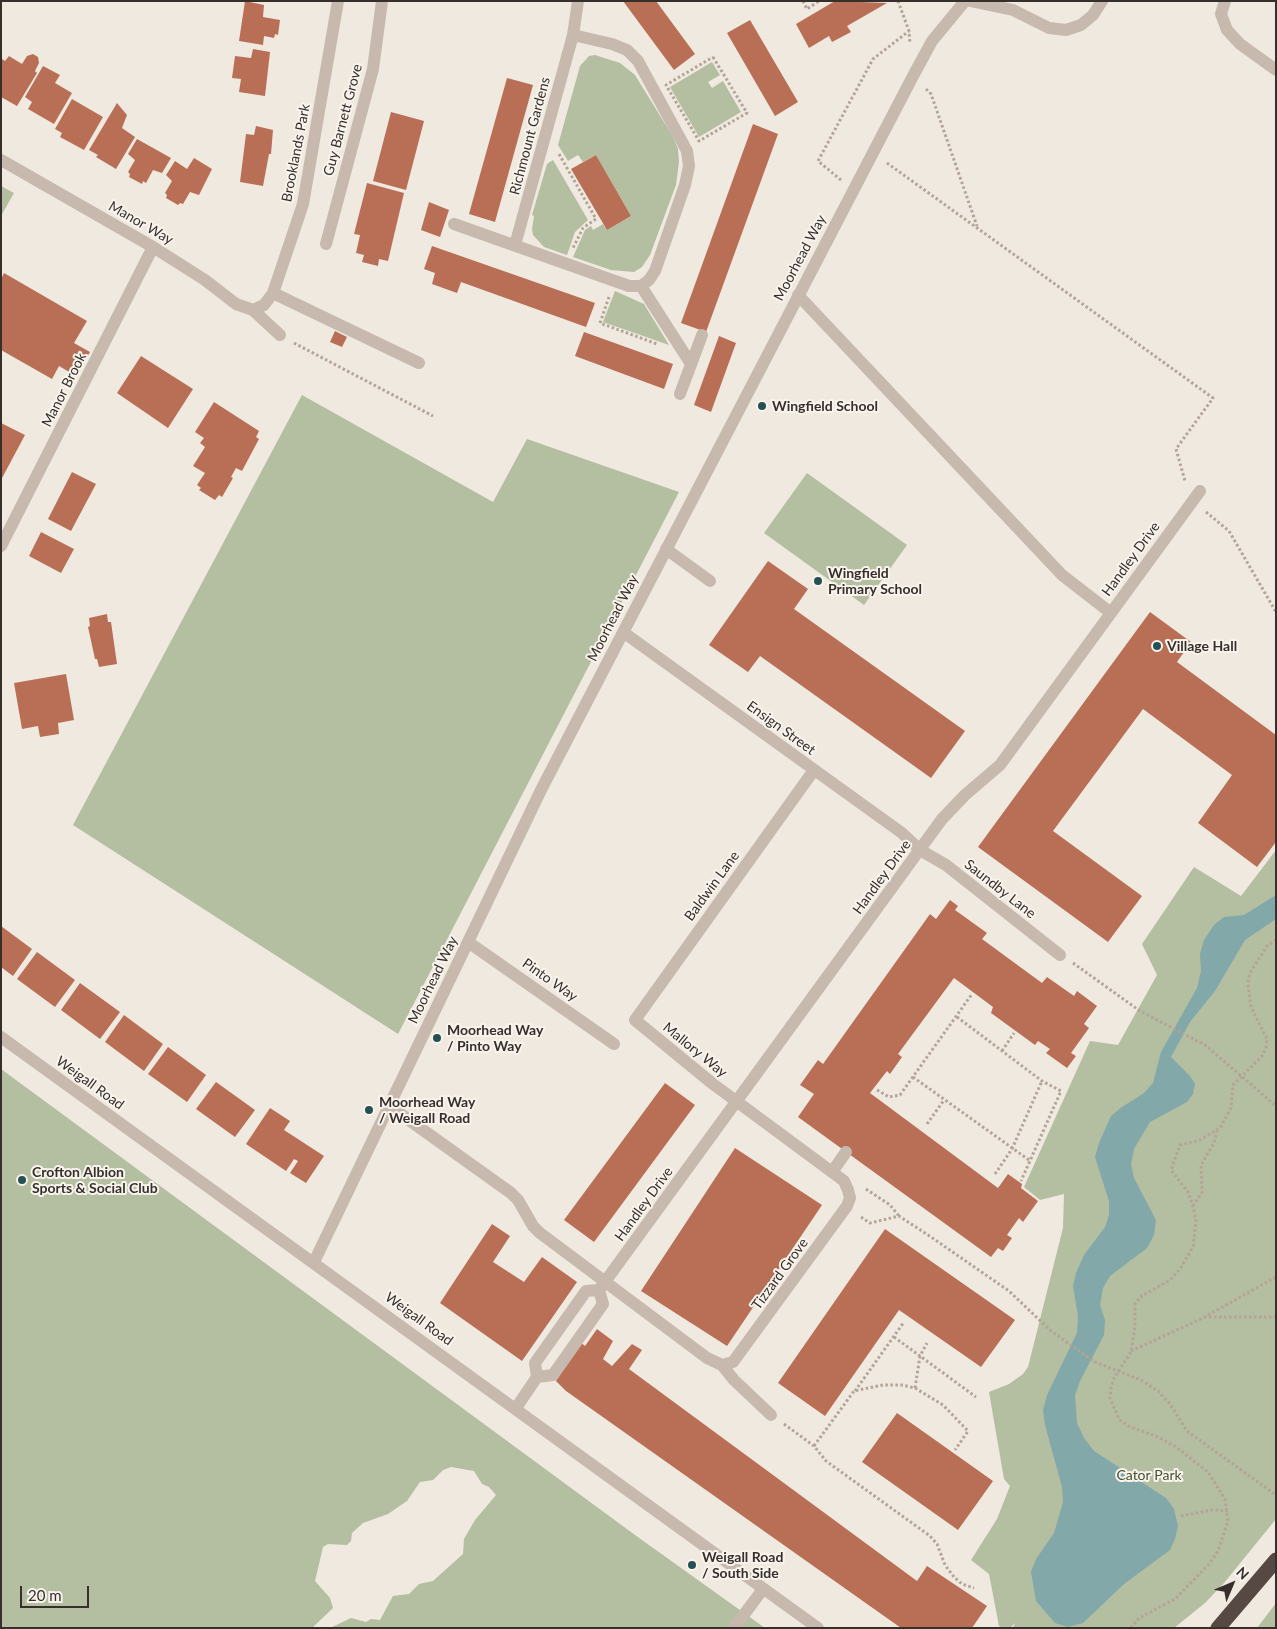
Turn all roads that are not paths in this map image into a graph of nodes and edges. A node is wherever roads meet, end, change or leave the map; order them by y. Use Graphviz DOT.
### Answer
graph roads {
  1 [pos="338,1"];
  2 [pos="382,1"];
  3 [pos="578,1"];
  4 [pos="966,1"];
  5 [pos="970,1"];
  6 [pos="1102,1"];
  7 [pos="1226,1"];
  8 [pos="573,35"];
  9 [pos="1276,70"];
  10 [pos="1,160"];
  11 [pos="454,224"];
  12 [pos="326,244"];
  13 [pos="515,246"];
  14 [pos="154,247"];
  15 [pos="641,286"];
  16 [pos="272,293"];
  17 [pos="798,295"];
  18 [pos="258,308"];
  19 [pos="280,335"];
  20 [pos="702,335"];
  21 [pos="419,363"];
  22 [pos="691,364"];
  23 [pos="680,394"];
  24 [pos="1196,496"];
  25 [pos="1,546"];
  26 [pos="666,549"];
  27 [pos="710,581"];
  28 [pos="1111,613"];
  29 [pos="623,632"];
  30 [pos="814,770"];
  31 [pos="920,850"];
  32 [pos="468,942"];
  33 [pos="1060,954"];
  34 [pos="635,1020"];
  35 [pos="1,1037"];
  36 [pos="614,1044"];
  37 [pos="738,1101"];
  38 [pos="388,1105"];
  39 [pos="846,1152"];
  40 [pos="832,1172"];
  41 [pos="314,1262"];
  42 [pos="602,1286"];
  43 [pos="722,1365"];
  44 [pos="538,1377"];
  45 [pos="516,1408"];
  46 [pos="771,1415"];
  47 [pos="1276,1560"];
  48 [pos="763,1588"];
  49 [pos="734,1628"];
  50 [pos="818,1628"];
  51 [pos="1218,1628"];
  1 -- 16 [label="street, Brooklands Park"];
  2 -- 12 [label="street, Guy Barnett Grove"];
  3 -- 8 [label="street, Richmount Gardens"];
  4 -- 17 [label="street, Moorhead Way"];
  5 -- 6 [label="street"];
  7 -- 9 [label="street"];
  8 -- 13 [label="street, Richmount Gardens"];
  8 -- 15 [label="street"];
  10 -- 14 [label="street, Manor Way"];
  11 -- 13 [label="street"];
  13 -- 15 [label="street"];
  14 -- 18 [label="street, Manor Way"];
  14 -- 25 [label="street, Manor Brook"];
  15 -- 22 [label="street"];
  16 -- 18 [label="street, Brooklands Park"];
  16 -- 21 [label="street"];
  17 -- 26 [label="street, Moorhead Way"];
  17 -- 28 [label="street"];
  18 -- 19 [label="street, Manor Way"];
  20 -- 22 [label="street"];
  22 -- 23 [label="street"];
  24 -- 28 [label="street, Handley Drive"];
  26 -- 27 [label="street"];
  26 -- 29 [label="street, Moorhead Way"];
  28 -- 31 [label="street, Handley Drive"];
  29 -- 30 [label="street, Ensign Street"];
  29 -- 32 [label="street, Moorhead Way"];
  30 -- 31 [label="street, Ensign Street"];
  30 -- 34 [label="street, Baldwin Lane"];
  31 -- 33 [label="street, Saundby Lane"];
  31 -- 37 [label="street, Handley Drive"];
  32 -- 36 [label="street, Pinto Way"];
  32 -- 38 [label="street, Moorhead Way"];
  34 -- 37 [label="street, Mallory Way"];
  35 -- 41 [label="street, Weigall Road"];
  37 -- 40 [label="street"];
  37 -- 42 [label="street, Handley Drive"];
  38 -- 41 [label="street, Moorhead Way"];
  38 -- 42 [label="street"];
  39 -- 40 [label="street"];
  40 -- 43 [label="street, Tizzard Grove"];
  41 -- 45 [label="street, Weigall Road"];
  42 -- 43 [label="street"];
  42 -- 44 [label="street, Handley Drive"];
  42 -- 44 [label="street, Handley Drive"];
  43 -- 46 [label="street"];
  44 -- 45 [label="street, Handley Drive"];
  45 -- 48 [label="street, Weigall Road"];
  47 -- 51 [label="highway"];
  48 -- 49 [label="street"];
  48 -- 50 [label="street, Weigall Road"];
}
